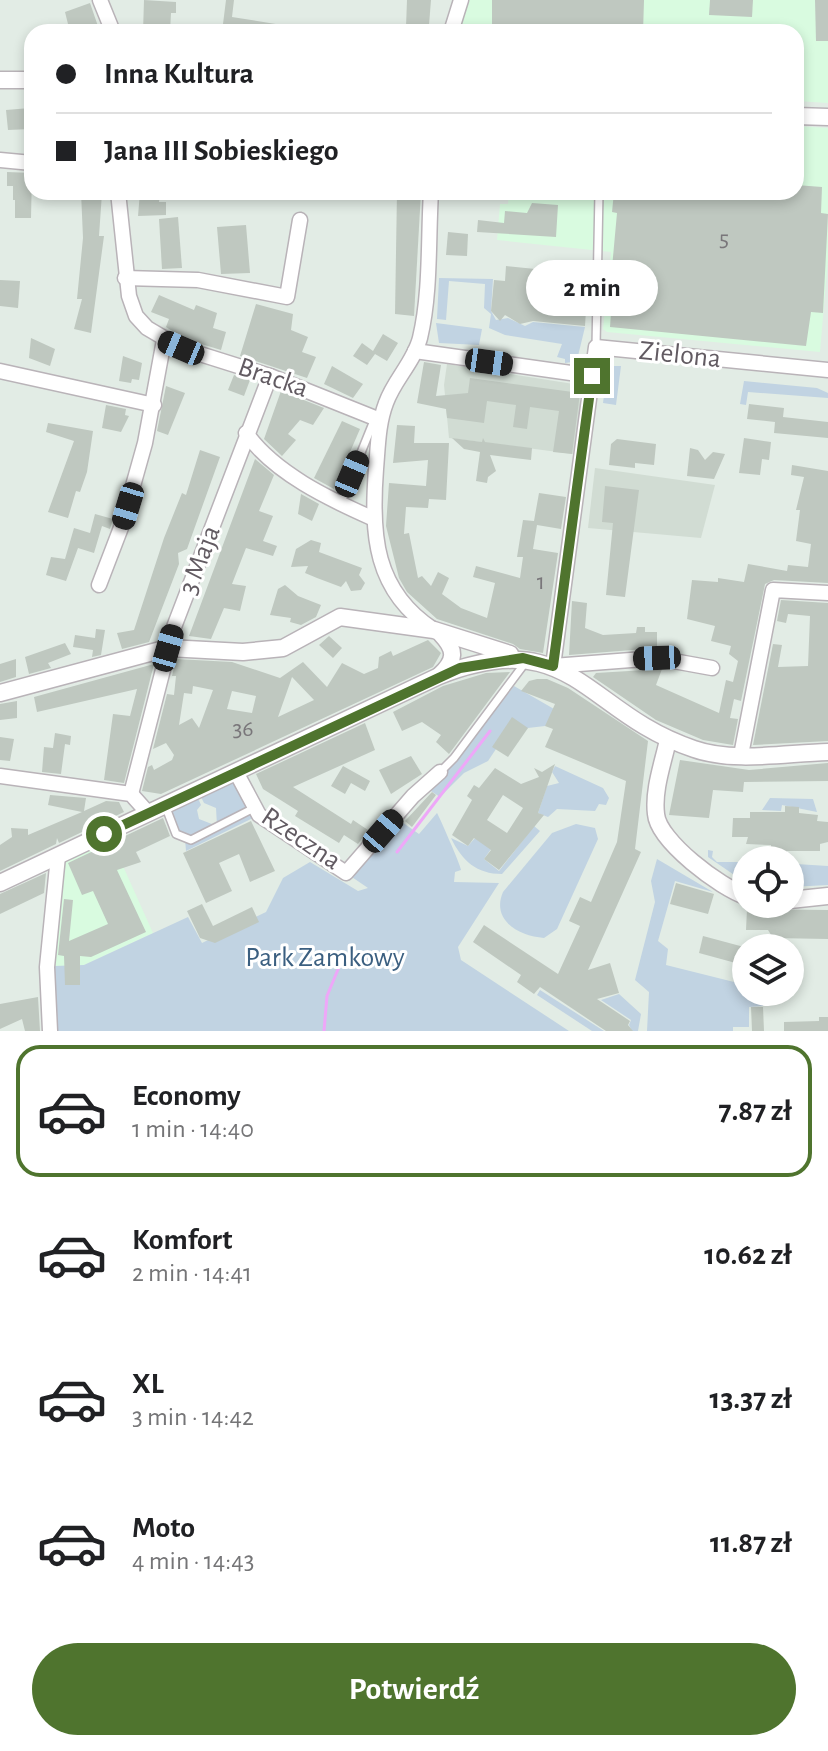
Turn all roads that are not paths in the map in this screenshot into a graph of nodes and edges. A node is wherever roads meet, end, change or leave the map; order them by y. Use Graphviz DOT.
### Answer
graph roads {
  1 [pos="100,0"];
  2 [pos="461,0"];
  3 [pos="110,24"];
  4 [pos="454,24"];
  5 [pos="0,80"];
  6 [pos="24,80"];
  7 [pos="804,116"];
  8 [pos="828,117"];
  9 [pos="0,160"];
  10 [pos="24,162"];
  11 [pos="119,200"];
  12 [pos="430,200"];
  13 [pos="599,200"];
  14 [pos="300,220"];
  15 [pos="125,278"];
  16 [pos="164,340"];
  17 [pos="596,347"];
  18 [pos="415,351"];
  19 [pos="828,370"];
  20 [pos="0,371"];
  21 [pos="270,376"];
  22 [pos="592,376"];
  23 [pos="154,405"];
  24 [pos="378,419"];
  25 [pos="246,433"];
  26 [pos="341,502"];
  27 [pos="372,518"];
  28 [pos="99,585"];
  29 [pos="395,593"];
  30 [pos="828,593"];
  31 [pos="381,621"];
  32 [pos="438,632"];
  33 [pos="168,648"];
  34 [pos="525,658"];
  35 [pos="553,666"];
  36 [pos="712,668"];
  37 [pos="439,676"];
  38 [pos="0,693"];
  39 [pos="668,740"];
  40 [pos="828,752"];
  41 [pos="741,755"];
  42 [pos="236,772"];
  43 [pos="440,772"];
  44 [pos="0,776"];
  45 [pos="131,794"];
  46 [pos="165,805"];
  47 [pos="254,808"];
  48 [pos="148,813"];
  49 [pos="58,856"];
  50 [pos="0,883"];
  51 [pos="732,889"];
  52 [pos="828,896"];
  53 [pos="804,899"];
  54 [pos="50,1031"];
  1 -- 3 [label="street"];
  2 -- 4 [label="street"];
  5 -- 6 [label="street"];
  7 -- 8 [label="street"];
  9 -- 10 [label="street"];
  11 -- 15 [label="street, Bracka"];
  12 -- 18 [label="street"];
  13 -- 17 [label="lane"];
  14 -- 15 [label="street"];
  15 -- 16 [label="street, Bracka"];
  16 -- 21 [label="street, Bracka"];
  16 -- 23 [label="street"];
  17 -- 19 [label="street, Zielona"];
  17 -- 22 [label="street"];
  18 -- 22 [label="street"];
  18 -- 24 [label="street"];
  20 -- 23 [label="street"];
  21 -- 24 [label="street, Bracka"];
  21 -- 25 [label="street, 3 Maja"];
  22 -- 35 [label="street"];
  23 -- 28 [label="street"];
  24 -- 26 [label="lane"];
  24 -- 27 [label="street"];
  25 -- 26 [label="street"];
  25 -- 33 [label="street, 3 Maja"];
  26 -- 27 [label="street"];
  27 -- 29 [label="street"];
  29 -- 31 [label="street"];
  29 -- 32 [label="street"];
  30 -- 41 [label="street"];
  31 -- 32 [label="street"];
  31 -- 33 [label="street"];
  32 -- 34 [label="street"];
  32 -- 37 [label="street"];
  33 -- 38 [label="street"];
  33 -- 45 [label="street, 3 Maja"];
  34 -- 35 [label="street"];
  34 -- 37 [label="street"];
  34 -- 43 [label="lane"];
  35 -- 36 [label="street"];
  35 -- 39 [label="street"];
  37 -- 42 [label="street"];
  39 -- 41 [label="street"];
  39 -- 51 [label="street"];
  40 -- 41 [label="street"];
  42 -- 46 [label="street"];
  42 -- 47 [label="street, Rzeczna"];
  43 -- 47 [label="street, Rzeczna"];
  44 -- 45 [label="street"];
  45 -- 48 [label="street"];
  46 -- 47 [label="lane"];
  46 -- 48 [label="street"];
  48 -- 49 [label="street"];
  49 -- 50 [label="street"];
  49 -- 54 [label="street"];
  52 -- 53 [label="street"];
}
